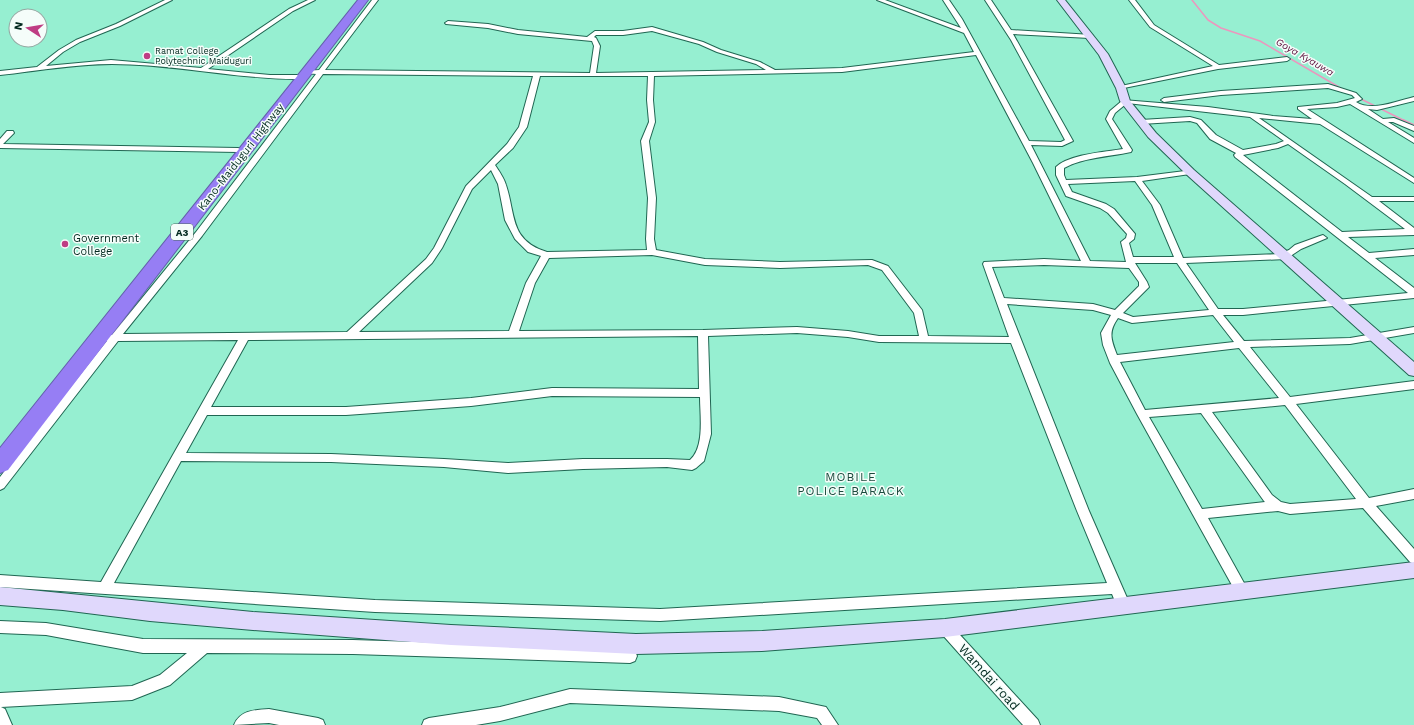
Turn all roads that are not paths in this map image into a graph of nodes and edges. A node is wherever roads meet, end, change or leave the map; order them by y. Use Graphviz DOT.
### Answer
graph roads {
  1 [pos="169,0"];
  2 [pos="312,0"];
  3 [pos="357,0"];
  4 [pos="363,0"];
  5 [pos="375,0"];
  6 [pos="880,0"];
  7 [pos="946,0"];
  8 [pos="988,0"];
  9 [pos="1061,0"];
  10 [pos="1132,0"];
  11 [pos="448,23"];
  12 [pos="966,32"];
  13 [pos="1010,32"];
  14 [pos="1090,36"];
  15 [pos="589,38"];
  16 [pos="977,53"];
  17 [pos="1287,59"];
  18 [pos="1218,67"];
  19 [pos="39,68"];
  20 [pos="202,70"];
  21 [pos="776,71"];
  22 [pos="323,72"];
  23 [pos="0,73"];
  24 [pos="302,74"];
  25 [pos="537,74"];
  26 [pos="651,74"];
  27 [pos="593,75"];
  28 [pos="1120,88"];
  29 [pos="1414,99"];
  30 [pos="1125,101"];
  31 [pos="1146,102"];
  32 [pos="1351,102"];
  33 [pos="1361,107"];
  34 [pos="1252,116"];
  35 [pos="1380,119"];
  36 [pos="1141,122"];
  37 [pos="1324,122"];
  38 [pos="1414,129"];
  39 [pos="10,132"];
  40 [pos="1414,141"];
  41 [pos="1288,142"];
  42 [pos="0,143"];
  43 [pos="1025,143"];
  44 [pos="0,146"];
  45 [pos="238,150"];
  46 [pos="1241,154"];
  47 [pos="492,166"];
  48 [pos="1190,172"];
  49 [pos="1137,178"];
  50 [pos="1414,181"];
  51 [pos="1063,182"];
  52 [pos="1052,194"];
  53 [pos="1069,194"];
  54 [pos="1370,198"];
  55 [pos="1414,199"];
  56 [pos="1413,232"];
  57 [pos="1341,235"];
  58 [pos="1323,238"];
  59 [pos="652,252"];
  60 [pos="1414,252"];
  61 [pos="546,255"];
  62 [pos="1284,255"];
  63 [pos="1367,256"];
  64 [pos="1180,261"];
  65 [pos="1131,263"];
  66 [pos="1087,264"];
  67 [pos="1414,294"];
  68 [pos="1000,301"];
  69 [pos="1337,302"];
  70 [pos="1215,312"];
  71 [pos="1116,314"];
  72 [pos="1414,330"];
  73 [pos="703,333"];
  74 [pos="513,334"];
  75 [pos="350,336"];
  76 [pos="1374,336"];
  77 [pos="245,337"];
  78 [pos="98,338"];
  79 [pos="115,338"];
  80 [pos="924,339"];
  81 [pos="1015,340"];
  82 [pos="1243,344"];
  83 [pos="1114,359"];
  84 [pos="1414,371"];
  85 [pos="1414,385"];
  86 [pos="704,393"];
  87 [pos="1288,401"];
  88 [pos="1204,409"];
  89 [pos="205,411"];
  90 [pos="1142,414"];
  91 [pos="0,446"];
  92 [pos="179,457"];
  93 [pos="0,464"];
  94 [pos="0,485"];
  95 [pos="1414,494"];
  96 [pos="1366,503"];
  97 [pos="1278,506"];
  98 [pos="1199,514"];
  99 [pos="1414,558"];
  100 [pos="1414,570"];
  101 [pos="0,581"];
  102 [pos="104,588"];
  103 [pos="1116,588"];
  104 [pos="1244,592"];
  105 [pos="0,596"];
  106 [pos="1124,607"];
  107 [pos="0,627"];
  108 [pos="945,628"];
  109 [pos="205,646"];
  110 [pos="630,656"];
  111 [pos="0,700"];
  112 [pos="0,714"];
  113 [pos="5,725"];
  114 [pos="241,725"];
  115 [pos="318,725"];
  116 [pos="429,725"];
  117 [pos="831,725"];
  118 [pos="1033,725"];
  1 -- 19 [label="street"];
  2 -- 20 [label="street"];
  3 -- 24 [label="highway, Kano-Maiduguri Highway / A3"];
  4 -- 24 [label="highway, Kano-Maiduguri Highway / A3"];
  5 -- 22 [label="street"];
  6 -- 12 [label="street"];
  7 -- 12 [label="street"];
  8 -- 13 [label="street"];
  9 -- 14 [label="street"];
  10 -- 18 [label="street"];
  11 -- 15 [label="street"];
  12 -- 16 [label="street"];
  13 -- 14 [label="street"];
  13 -- 43 [label="street"];
  14 -- 28 [label="street"];
  15 -- 21 [label="street"];
  15 -- 27 [label="street"];
  16 -- 21 [label="street"];
  16 -- 43 [label="street"];
  17 -- 18 [label="street"];
  18 -- 28 [label="street"];
  19 -- 20 [label="street"];
  19 -- 23 [label="street"];
  20 -- 24 [label="street"];
  21 -- 26 [label="street"];
  22 -- 24 [label="street"];
  22 -- 25 [label="street"];
  22 -- 79 [label="street"];
  24 -- 45 [label="highway, Kano-Maiduguri Highway / A3"];
  24 -- 78 [label="highway, Kano-Maiduguri Highway / A3"];
  25 -- 27 [label="street"];
  25 -- 47 [label="street"];
  26 -- 27 [label="street"];
  26 -- 59 [label="street"];
  28 -- 30 [label="street"];
  29 -- 33 [label="street"];
  30 -- 31 [label="street"];
  30 -- 36 [label="street"];
  30 -- 51 [label="street"];
  31 -- 32 [label="street"];
  31 -- 34 [label="street"];
  32 -- 33 [label="street"];
  32 -- 37 [label="street"];
  33 -- 35 [label="street"];
  34 -- 37 [label="street"];
  34 -- 41 [label="street"];
  35 -- 38 [label="street"];
  35 -- 40 [label="street"];
  36 -- 46 [label="street"];
  36 -- 48 [label="street"];
  37 -- 50 [label="street"];
  39 -- 42 [label="street"];
  41 -- 46 [label="street"];
  41 -- 54 [label="street"];
  43 -- 52 [label="street"];
  44 -- 45 [label="street"];
  45 -- 91 [label="highway, Kano-Maiduguri Highway / A3"];
  46 -- 57 [label="street"];
  47 -- 61 [label="street"];
  47 -- 75 [label="street"];
  48 -- 49 [label="street"];
  48 -- 62 [label="street"];
  49 -- 51 [label="street"];
  49 -- 64 [label="street"];
  51 -- 53 [label="street"];
  52 -- 53 [label="street"];
  52 -- 66 [label="street"];
  53 -- 65 [label="street"];
  54 -- 55 [label="street"];
  54 -- 56 [label="street"];
  56 -- 57 [label="street"];
  57 -- 63 [label="street"];
  58 -- 62 [label="street"];
  59 -- 61 [label="street"];
  59 -- 80 [label="street"];
  60 -- 63 [label="street"];
  61 -- 74 [label="street"];
  62 -- 64 [label="street"];
  62 -- 69 [label="street"];
  63 -- 67 [label="street"];
  64 -- 65 [label="street"];
  64 -- 70 [label="street"];
  65 -- 66 [label="street"];
  65 -- 71 [label="street"];
  66 -- 68 [label="street"];
  67 -- 69 [label="street"];
  68 -- 71 [label="street"];
  68 -- 81 [label="street"];
  69 -- 70 [label="street"];
  69 -- 76 [label="street"];
  70 -- 71 [label="street"];
  70 -- 82 [label="street"];
  71 -- 83 [label="street"];
  72 -- 76 [label="street"];
  73 -- 74 [label="street"];
  73 -- 80 [label="street"];
  73 -- 86 [label="street"];
  74 -- 75 [label="street"];
  75 -- 77 [label="street"];
  76 -- 82 [label="street"];
  76 -- 84 [label="street"];
  77 -- 79 [label="street"];
  77 -- 89 [label="street"];
  78 -- 79 [label="street"];
  78 -- 93 [label="highway, Kano-Maiduguri Highway / A3"];
  79 -- 94 [label="street"];
  80 -- 81 [label="street"];
  81 -- 103 [label="street"];
  82 -- 83 [label="street"];
  82 -- 87 [label="street"];
  83 -- 90 [label="street"];
  85 -- 87 [label="street"];
  86 -- 89 [label="street"];
  86 -- 92 [label="street"];
  87 -- 88 [label="street"];
  87 -- 96 [label="street"];
  88 -- 90 [label="street"];
  88 -- 97 [label="street"];
  89 -- 92 [label="street"];
  90 -- 98 [label="street"];
  92 -- 102 [label="street"];
  95 -- 96 [label="street"];
  96 -- 97 [label="street"];
  96 -- 99 [label="street"];
  97 -- 98 [label="street"];
  98 -- 104 [label="street"];
  100 -- 104 [label="street"];
  101 -- 102 [label="street"];
  102 -- 103 [label="street"];
  103 -- 106 [label="street"];
  104 -- 106 [label="street"];
  105 -- 108 [label="street"];
  106 -- 108 [label="street"];
  107 -- 109 [label="street"];
  108 -- 118 [label="street, Wamdai road"];
  109 -- 110 [label="street"];
  109 -- 111 [label="street"];
  112 -- 113 [label="street"];
  114 -- 115 [label="street"];
  116 -- 117 [label="street"];
}
